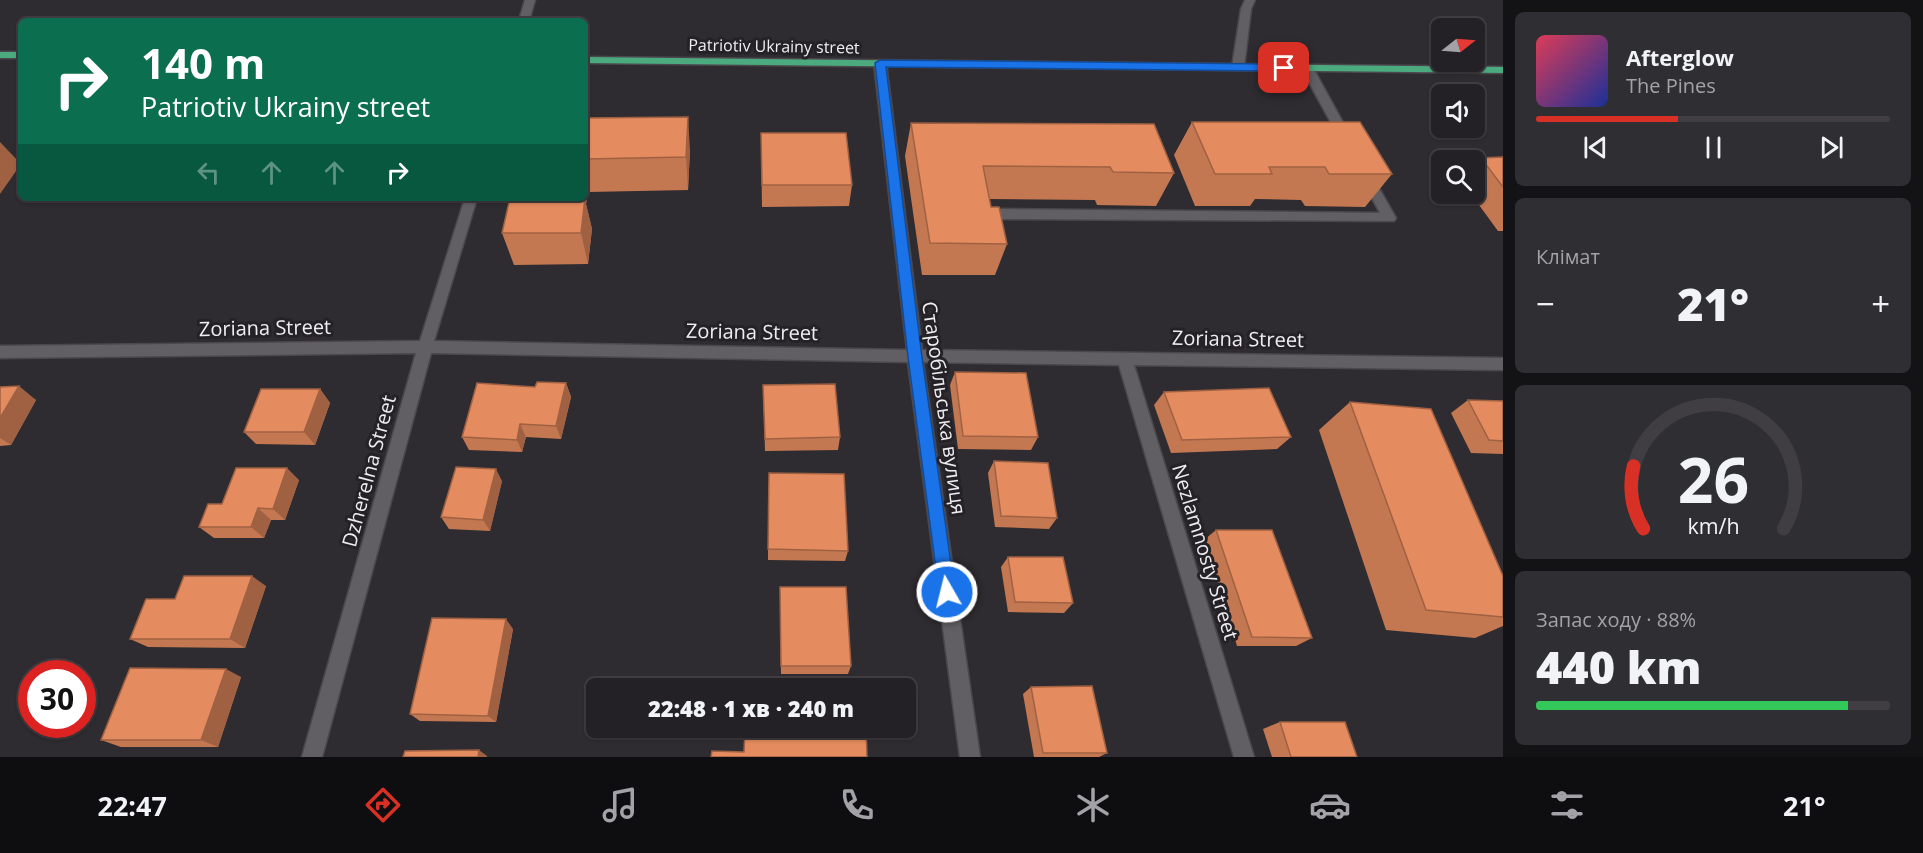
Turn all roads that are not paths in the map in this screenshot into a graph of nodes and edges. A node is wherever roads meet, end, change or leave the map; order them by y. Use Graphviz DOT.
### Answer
graph roads {
  1 [pos="530,0"];
  2 [pos="1250,0"];
  3 [pos="525,18"];
  4 [pos="0,55"];
  5 [pos="18,55"];
  6 [pos="588,60"];
  7 [pos="880,63"];
  8 [pos="1238,67"];
  9 [pos="1307,68"];
  10 [pos="1503,70"];
  11 [pos="1351,148"];
  12 [pos="1362,168"];
  13 [pos="470,201"];
  14 [pos="998,214"];
  15 [pos="425,346"];
  16 [pos="0,352"];
  17 [pos="915,357"];
  18 [pos="1125,359"];
  19 [pos="1503,364"];
  20 [pos="312,757"];
  21 [pos="970,757"];
  22 [pos="1244,757"];
  1 -- 3 [label="street"];
  2 -- 8 [label="street"];
  4 -- 5 [label="main road"];
  6 -- 7 [label="main road, Patriotiv Ukrainy street"];
  7 -- 8 [label="main road, Patriotiv Ukrainy street"];
  7 -- 17 [label="street, Старобільська вулиця"];
  8 -- 9 [label="main road, Patriotiv Ukrainy street"];
  9 -- 10 [label="main road, Patriotiv Ukrainy street"];
  9 -- 11 [label="street"];
  12 -- 14 [label="street"];
  13 -- 15 [label="street, Dzherelna Street"];
  15 -- 16 [label="street, Zoriana Street"];
  15 -- 17 [label="street, Zoriana Street"];
  15 -- 20 [label="street, Dzherelna Street"];
  17 -- 18 [label="street, Zoriana Street"];
  17 -- 21 [label="street, Старобільська вулиця"];
  18 -- 19 [label="street, Zoriana Street"];
  18 -- 22 [label="street, Nezlamnosty Street"];
}
